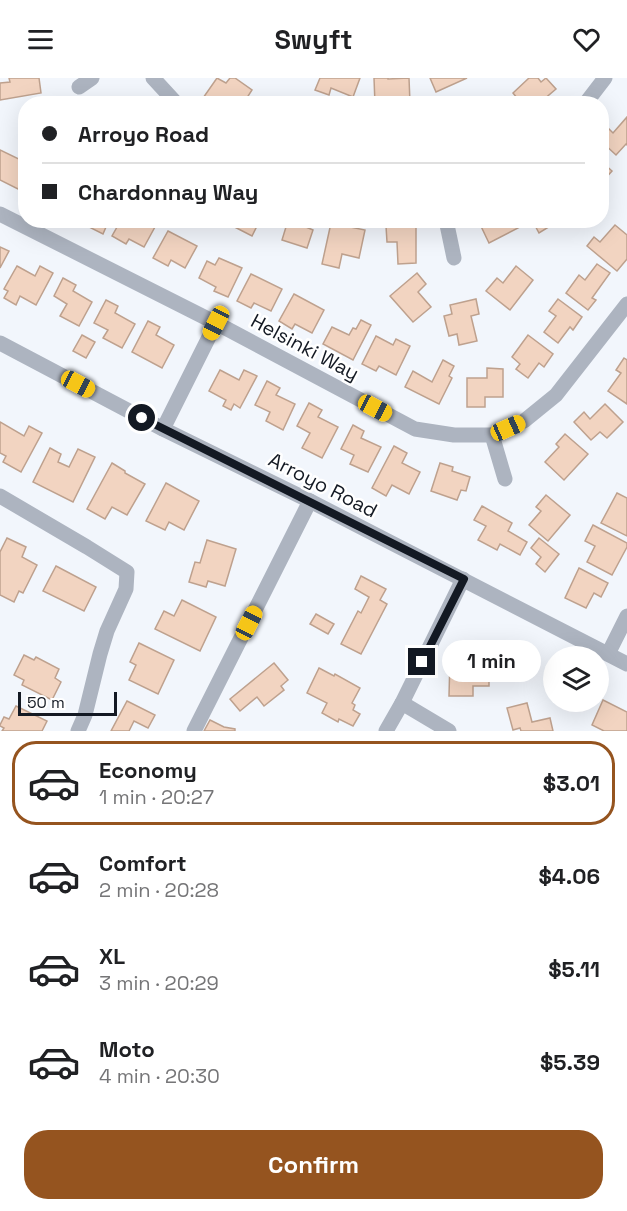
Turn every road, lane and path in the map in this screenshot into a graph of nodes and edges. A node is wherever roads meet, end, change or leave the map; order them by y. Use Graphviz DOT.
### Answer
graph roads {
  1 [pos="92,78"];
  2 [pos="153,78"];
  3 [pos="605,78"];
  4 [pos="79,87"];
  5 [pos="170,96"];
  6 [pos="591,96"];
  7 [pos="0,214"];
  8 [pos="18,223"];
  9 [pos="28,228"];
  10 [pos="448,228"];
  11 [pos="454,258"];
  12 [pos="627,304"];
  13 [pos="216,323"];
  14 [pos="0,345"];
  15 [pos="163,429"];
  16 [pos="492,435"];
  17 [pos="505,479"];
  18 [pos="0,496"];
  19 [pos="310,501"];
  20 [pos="464,579"];
  21 [pos="627,616"];
  22 [pos="593,646"];
  23 [pos="609,652"];
  24 [pos="609,655"];
  25 [pos="627,664"];
  26 [pos="402,703"];
  27 [pos="78,731"];
  28 [pos="194,731"];
  29 [pos="386,731"];
  30 [pos="449,731"];
  1 -- 4 [label="street"];
  2 -- 5 [label="street"];
  3 -- 6 [label="street"];
  7 -- 8 [label="street, Helsinki Way"];
  9 -- 13 [label="street, Helsinki Way"];
  10 -- 11 [label="street"];
  12 -- 16 [label="street, Helsinki Way"];
  13 -- 15 [label="street"];
  13 -- 16 [label="street, Helsinki Way"];
  14 -- 15 [label="street, Arroyo Road"];
  15 -- 19 [label="street, Arroyo Road"];
  16 -- 17 [label="street"];
  18 -- 27 [label="street"];
  19 -- 20 [label="street, Arroyo Road"];
  19 -- 28 [label="street"];
  20 -- 22 [label="street, Arroyo Road"];
  20 -- 26 [label="street"];
  21 -- 23 [label="street"];
  24 -- 25 [label="street, Arroyo Road"];
  26 -- 29 [label="street"];
  26 -- 30 [label="street"];
}
